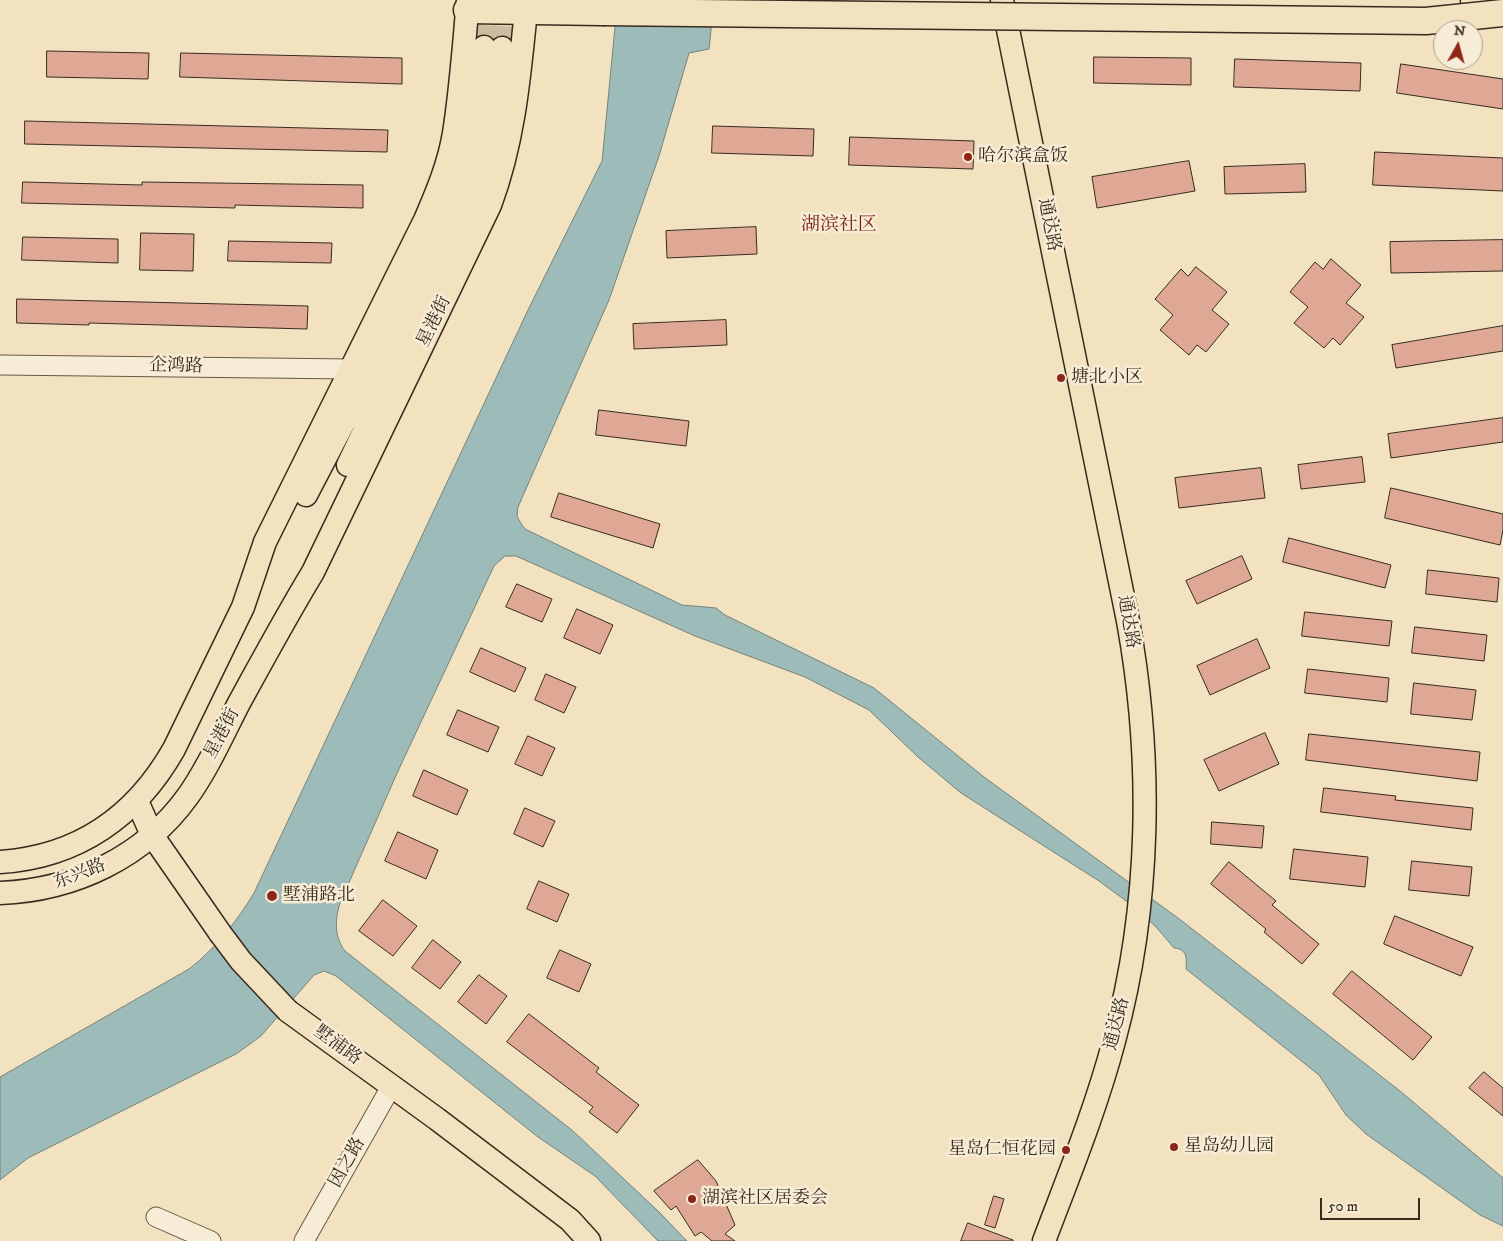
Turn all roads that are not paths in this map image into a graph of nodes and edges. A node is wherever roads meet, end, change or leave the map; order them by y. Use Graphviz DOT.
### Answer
graph roads {
  1 [pos="1474,0"];
  2 [pos="1503,0"];
  3 [pos="468,3"];
  4 [pos="527,4"];
  5 [pos="1010,4"];
  6 [pos="606,7"];
  7 [pos="1503,13"];
  8 [pos="0,365"];
  9 [pos="352,369"];
  10 [pos="243,607"];
  11 [pos="281,624"];
  12 [pos="137,801"];
  13 [pos="152,835"];
  14 [pos="0,862"];
  15 [pos="0,892"];
  16 [pos="1146,905"];
  17 [pos="392,1086"];
  18 [pos="156,1217"];
  19 [pos="211,1241"];
  20 [pos="304,1241"];
  21 [pos="590,1241"];
  22 [pos="1044,1241"];
  23 [pos="1059,1241"];
  1 -- 2 [label="highway"];
  3 -- 4 [label="highway"];
  3 -- 9 [label="main road, 星港街"];
  4 -- 6 [label="highway"];
  4 -- 11 [label="main road, 星港街"];
  5 -- 6 [label="main road"];
  5 -- 16 [label="main road, 通达路"];
  6 -- 7 [label="highway, bridge"];
  8 -- 9 [label="street, 企鸿路"];
  9 -- 10 [label="main road, 星港街"];
  10 -- 11 [label="main road, 星港街"];
  10 -- 12 [label="main road, 星港街"];
  11 -- 13 [label="main road, 星港街"];
  12 -- 13 [label="main road, 墅浦路"];
  12 -- 14 [label="main road, 东兴路"];
  13 -- 15 [label="main road, 东兴路"];
  13 -- 17 [label="main road, 墅浦路, bridge"];
  16 -- 22 [label="main road, 通达路"];
  16 -- 23 [label="main road, 通达路"];
  17 -- 20 [label="street, 因之路"];
  17 -- 21 [label="main road, 墅浦路"];
  18 -- 19 [label="street"];
}
